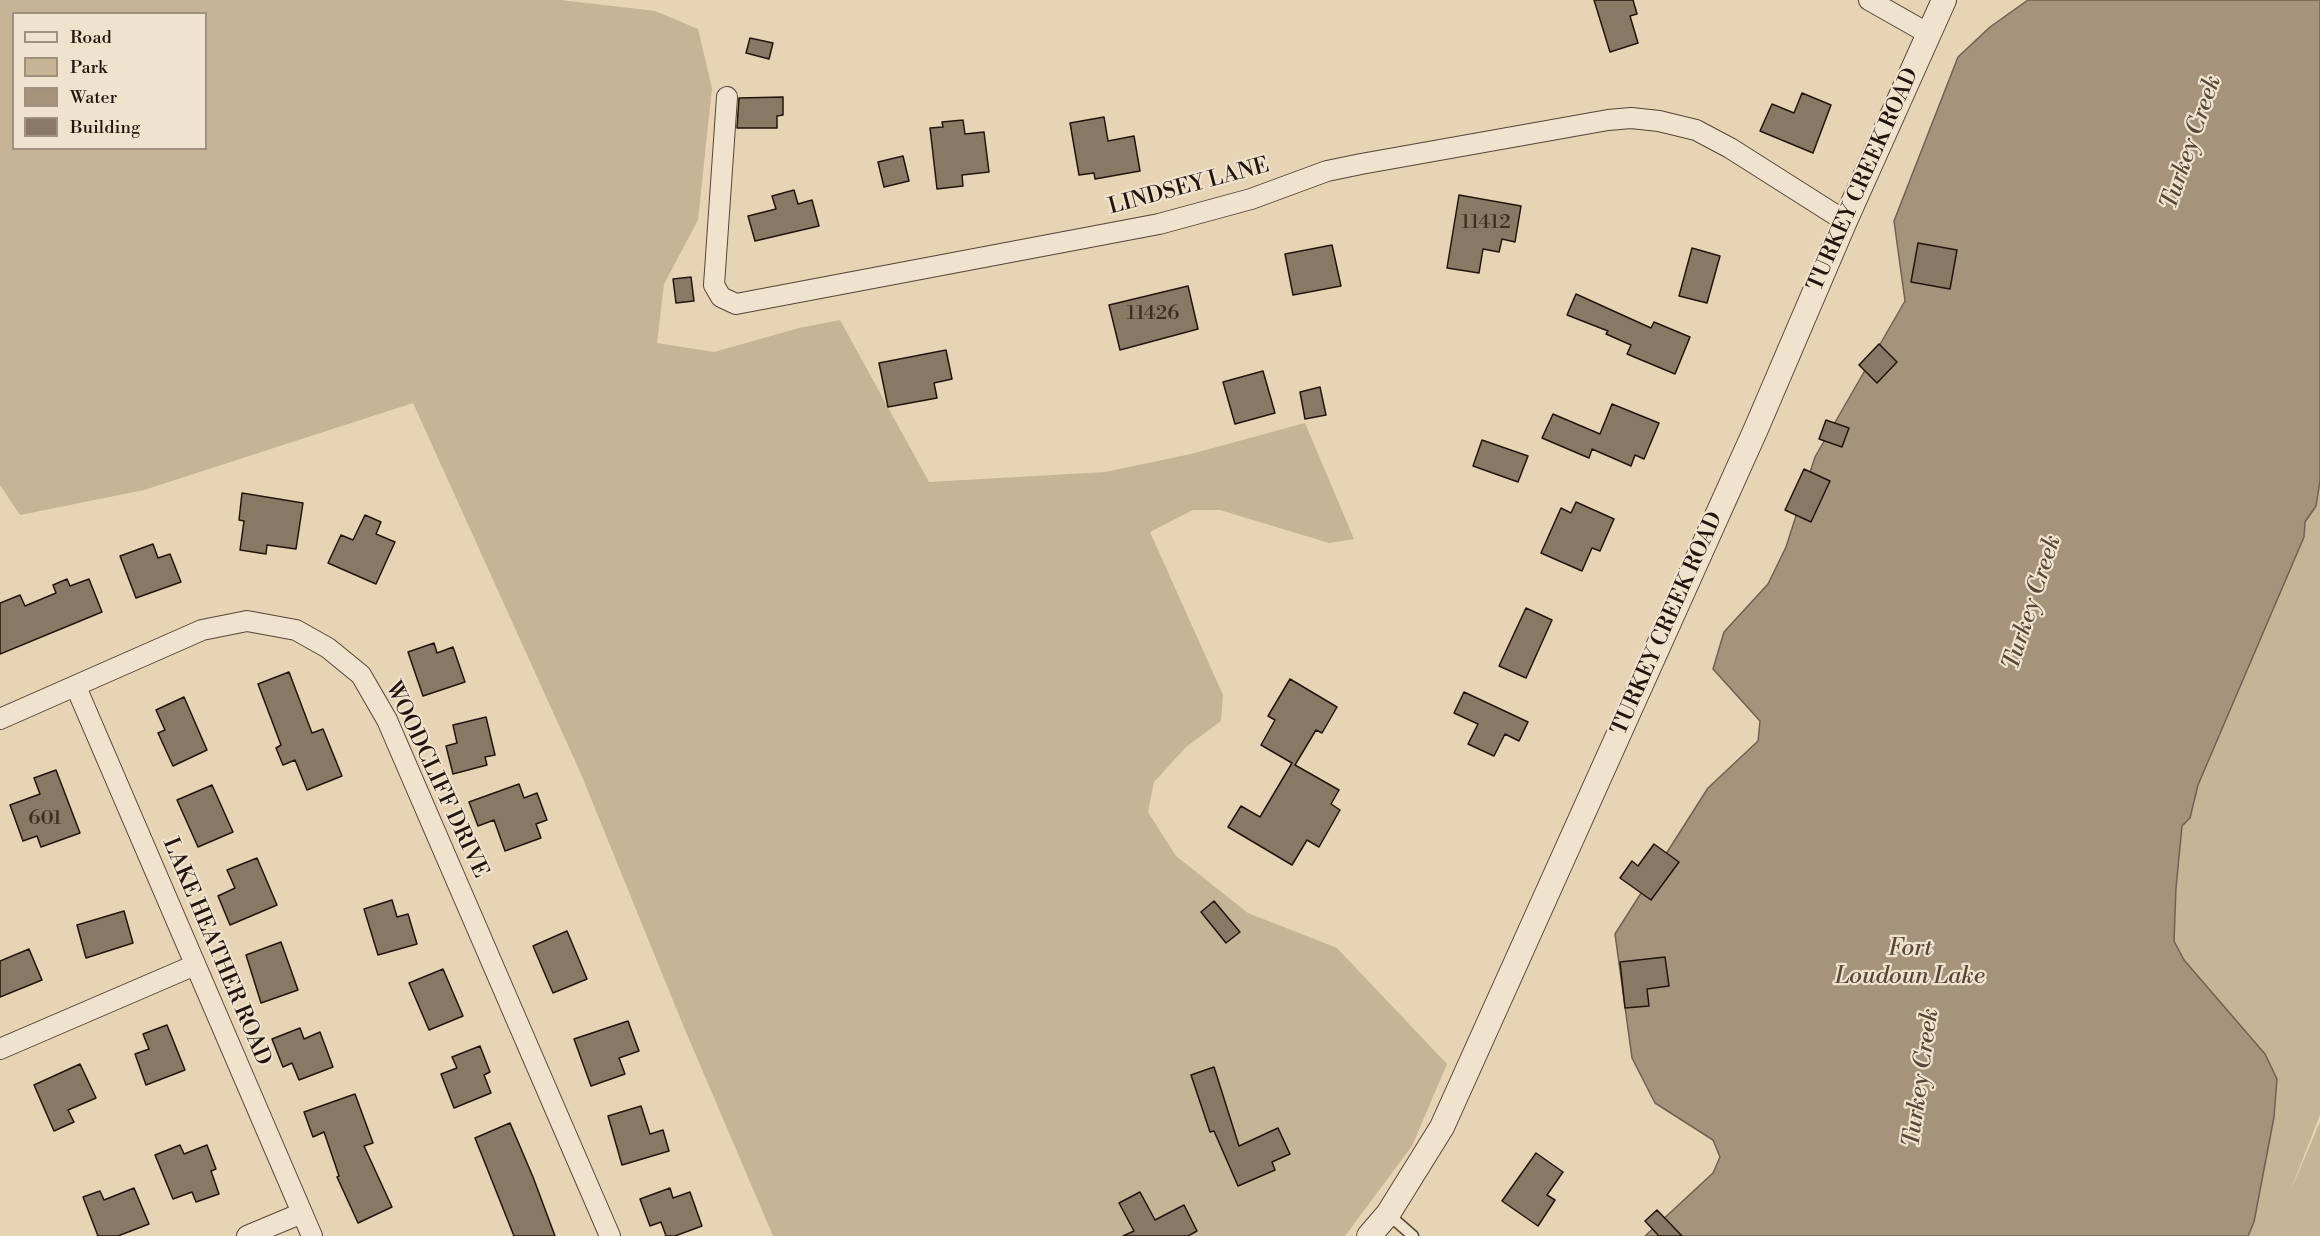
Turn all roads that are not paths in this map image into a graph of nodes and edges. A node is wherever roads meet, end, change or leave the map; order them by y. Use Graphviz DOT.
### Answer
graph roads {
  1 [pos="1869,0"];
  2 [pos="1944,0"];
  3 [pos="1929,34"];
  4 [pos="728,98"];
  5 [pos="1845,221"];
  6 [pos="76,687"];
  7 [pos="0,719"];
  8 [pos="195,965"];
  9 [pos="0,1048"];
  10 [pos="302,1213"];
  11 [pos="1388,1214"];
  12 [pos="247,1236"];
  13 [pos="312,1236"];
  14 [pos="610,1236"];
  15 [pos="1369,1236"];
  16 [pos="1413,1236"];
  1 -- 3 [label="street"];
  2 -- 3 [label="street, TURKEY CREEK ROAD"];
  3 -- 5 [label="street, TURKEY CREEK ROAD"];
  4 -- 5 [label="street, LINDSEY LANE"];
  5 -- 11 [label="street, TURKEY CREEK ROAD"];
  6 -- 7 [label="street, WOODCLIFF DRIVE"];
  6 -- 8 [label="street, LAKE HEATHER ROAD"];
  6 -- 14 [label="street, WOODCLIFF DRIVE"];
  8 -- 9 [label="street"];
  8 -- 10 [label="street, LAKE HEATHER ROAD"];
  10 -- 12 [label="street"];
  10 -- 13 [label="street, LAKE HEATHER ROAD"];
  11 -- 15 [label="street, TURKEY CREEK ROAD"];
  11 -- 16 [label="lane"];
}
